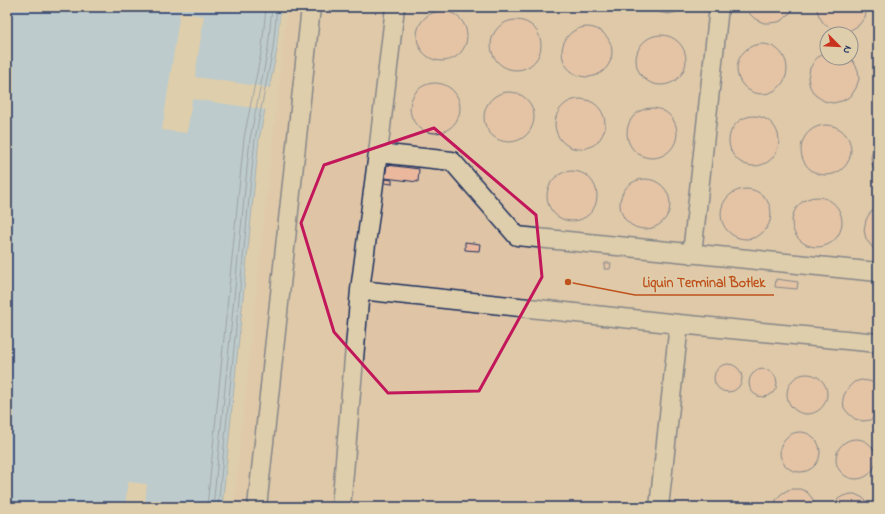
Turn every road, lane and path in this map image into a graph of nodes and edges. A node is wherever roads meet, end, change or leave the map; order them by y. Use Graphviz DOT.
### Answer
graph roads {
  1 [pos="311,7"];
  2 [pos="395,7"];
  3 [pos="719,7"];
  4 [pos="378,154"];
  5 [pos="692,254"];
  6 [pos="878,272"];
  7 [pos="360,290"];
  8 [pos="679,324"];
  9 [pos="878,343"];
  10 [pos="257,507"];
  11 [pos="341,507"];
  12 [pos="659,507"];
  1 -- 10 [label="lane"];
  2 -- 4 [label="lane"];
  3 -- 5 [label="lane"];
  4 -- 5 [label="lane"];
  4 -- 7 [label="lane"];
  5 -- 6 [label="lane"];
  7 -- 8 [label="lane"];
  7 -- 11 [label="lane"];
  8 -- 9 [label="lane"];
  8 -- 12 [label="lane"];
}
